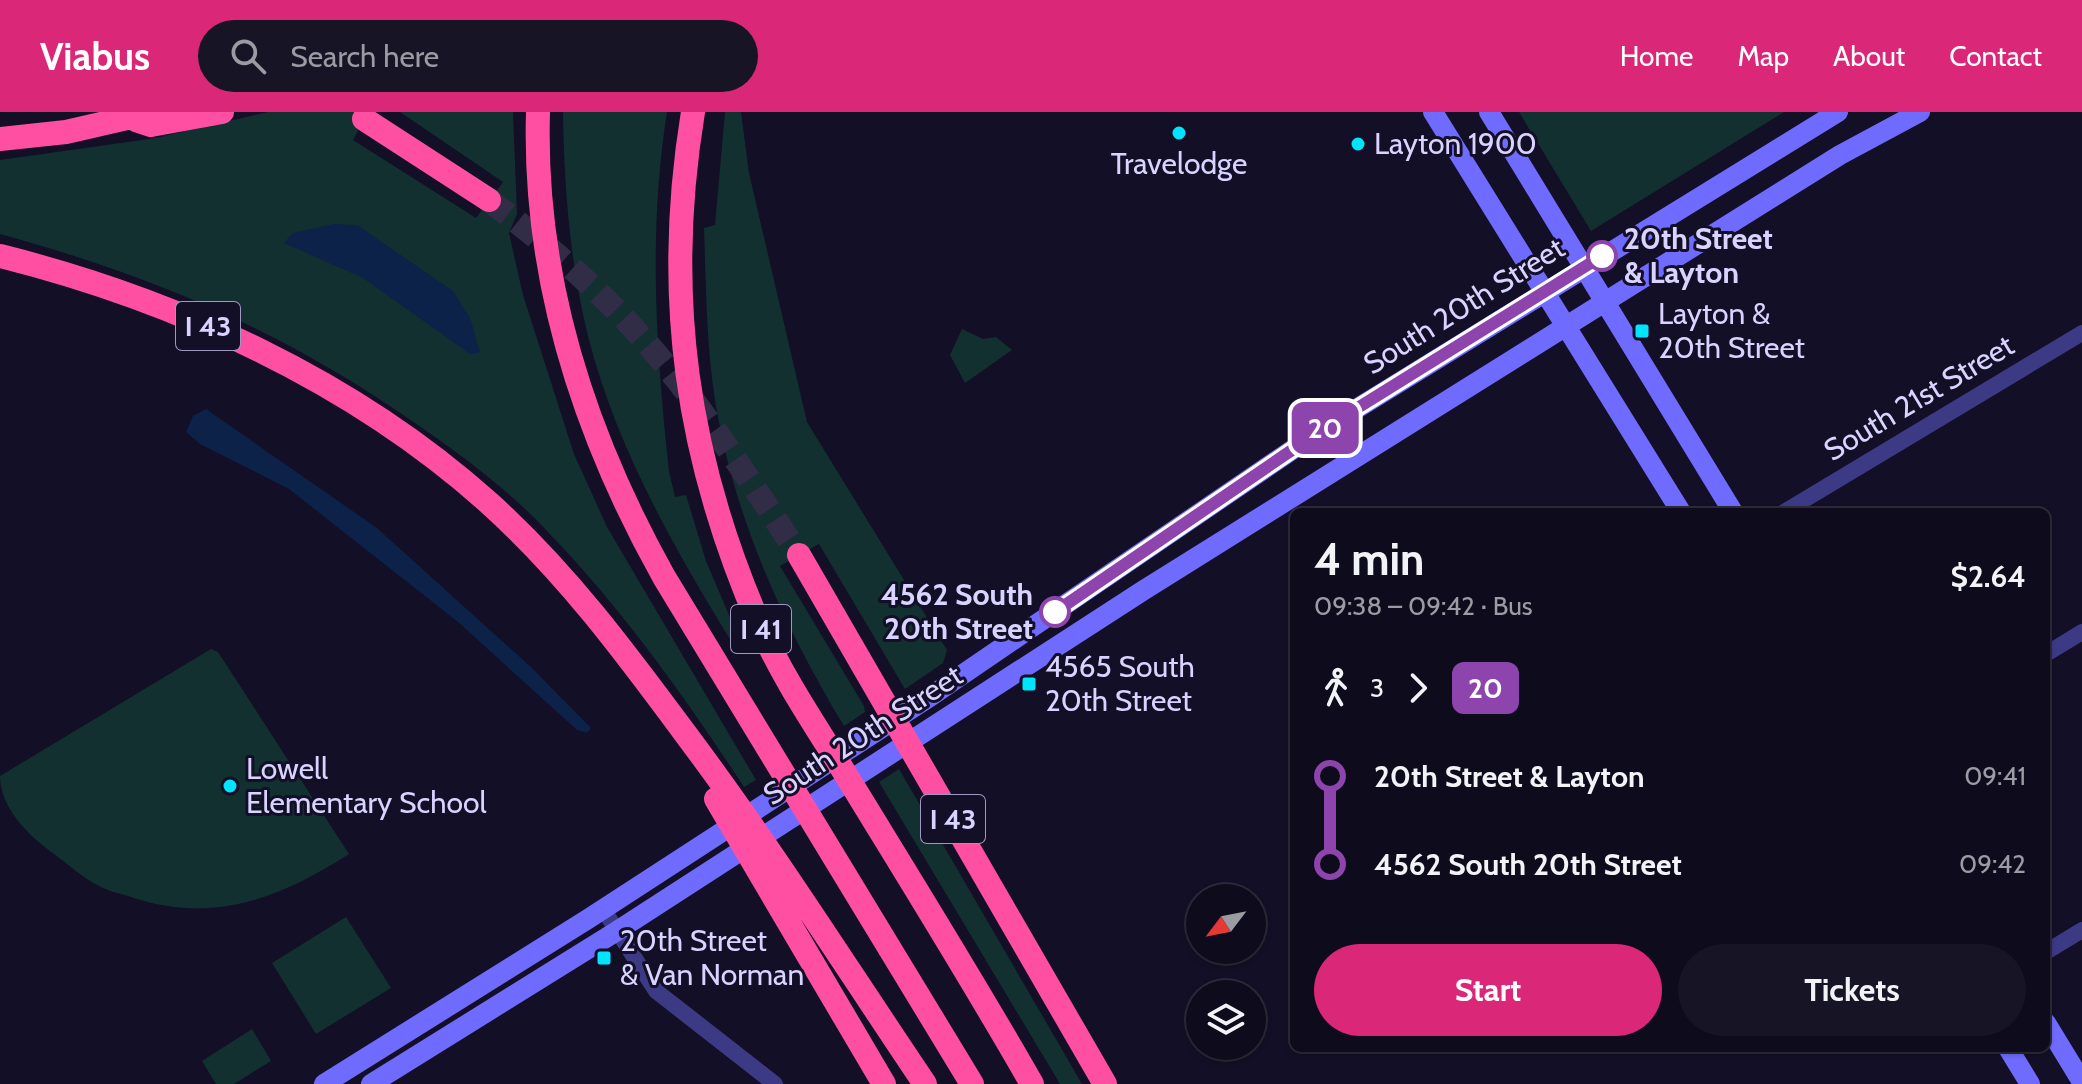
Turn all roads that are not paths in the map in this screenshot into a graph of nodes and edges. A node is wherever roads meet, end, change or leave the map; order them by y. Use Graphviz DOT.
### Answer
graph roads {
  1 [pos="222,112"];
  2 [pos="538,112"];
  3 [pos="693,112"];
  4 [pos="1433,112"];
  5 [pos="1489,112"];
  6 [pos="1838,112"];
  7 [pos="1920,112"];
  8 [pos="142,115"];
  9 [pos="364,119"];
  10 [pos="0,139"];
  11 [pos="489,200"];
  12 [pos="0,256"];
  13 [pos="1584,267"];
  14 [pos="1544,292"];
  15 [pos="1606,303"];
  16 [pos="1566,328"];
  17 [pos="2082,333"];
  18 [pos="1678,508"];
  19 [pos="1731,508"];
  20 [pos="1791,508"];
  21 [pos="799,555"];
  22 [pos="1042,621"];
  23 [pos="2082,632"];
  24 [pos="1058,647"];
  25 [pos="2050,652"];
  26 [pos="692,742"];
  27 [pos="603,909"];
  28 [pos="2082,930"];
  29 [pos="617,931"];
  30 [pos="2050,950"];
  31 [pos="2050,1030"];
  32 [pos="2010,1052"];
  33 [pos="2082,1082"];
  34 [pos="324,1084"];
  35 [pos="371,1084"];
  36 [pos="775,1084"];
  37 [pos="884,1084"];
  38 [pos="925,1084"];
  39 [pos="972,1084"];
  40 [pos="1032,1084"];
  41 [pos="1105,1084"];
  42 [pos="2030,1084"];
  1 -- 8 [label="highway"];
  2 -- 39 [label="highway, I 41"];
  3 -- 40 [label="highway, I 41"];
  4 -- 14 [label="street"];
  5 -- 13 [label="street"];
  6 -- 13 [label="street, South 20th Street"];
  7 -- 15 [label="street, South 20th Street"];
  8 -- 10 [label="highway"];
  9 -- 11 [label="highway"];
  12 -- 26 [label="highway, I 43"];
  13 -- 14 [label="street, South 20th Street"];
  13 -- 15 [label="street"];
  14 -- 16 [label="street"];
  14 -- 22 [label="street, South 20th Street"];
  15 -- 16 [label="street, South 20th Street"];
  15 -- 19 [label="street"];
  16 -- 18 [label="street"];
  16 -- 24 [label="street, South 20th Street"];
  17 -- 20 [label="street, South 21st Street"];
  21 -- 41 [label="highway, I 43"];
  22 -- 24 [label="street"];
  22 -- 27 [label="street, South 20th Street"];
  23 -- 25 [label="street"];
  24 -- 29 [label="street, South 20th Street"];
  26 -- 37 [label="highway"];
  26 -- 38 [label="highway, I 43"];
  27 -- 29 [label="street"];
  27 -- 34 [label="street, South 20th Street"];
  28 -- 30 [label="street"];
  29 -- 35 [label="street, South 20th Street"];
  29 -- 36 [label="street"];
  31 -- 33 [label="street"];
  32 -- 42 [label="street"];
}
